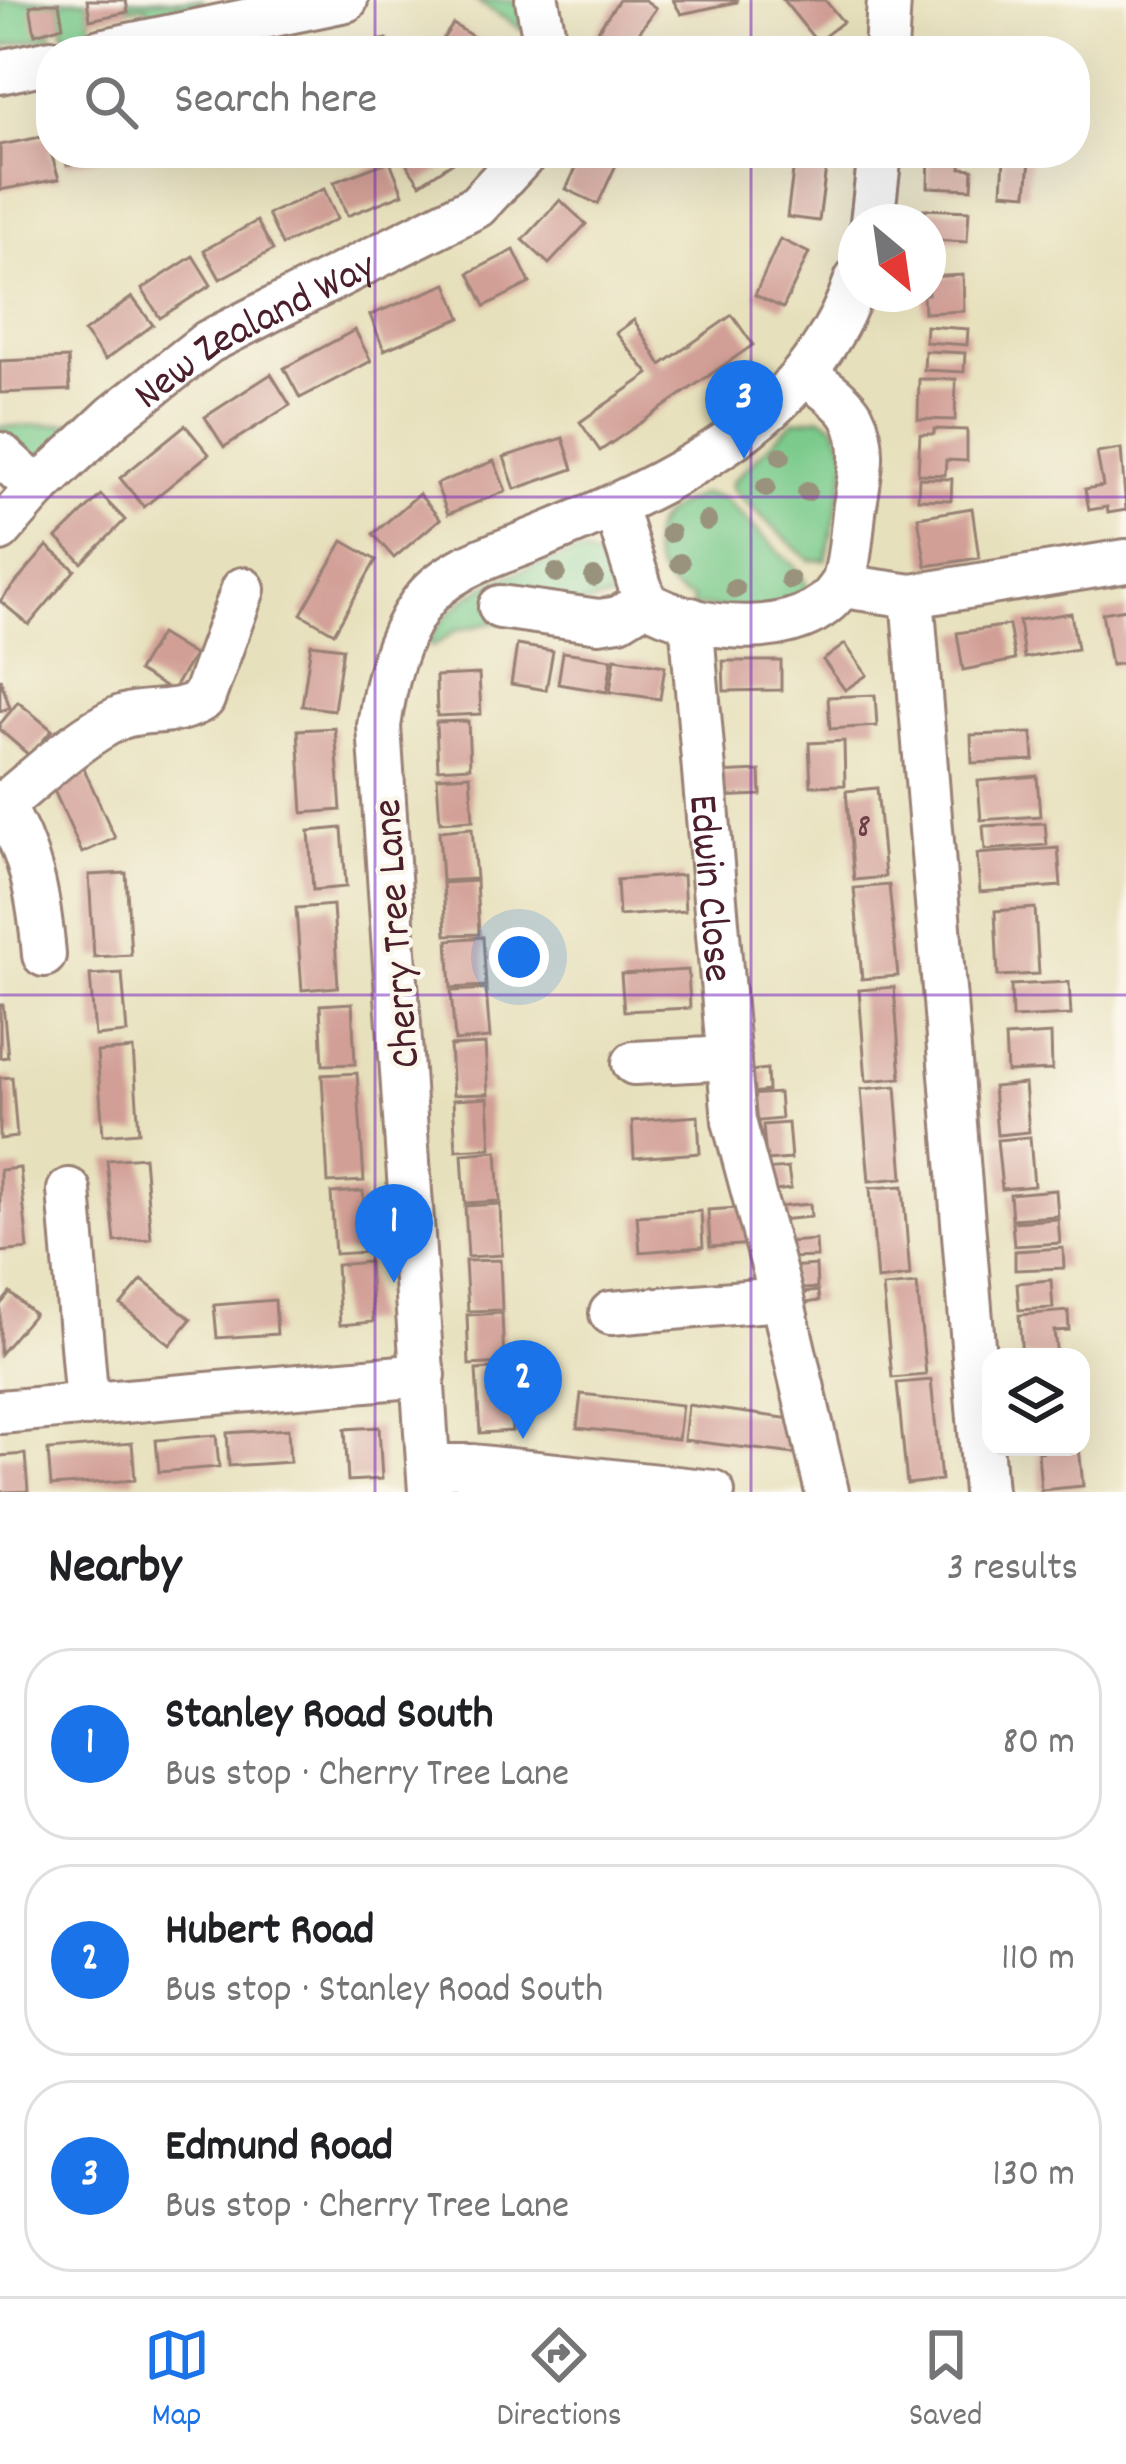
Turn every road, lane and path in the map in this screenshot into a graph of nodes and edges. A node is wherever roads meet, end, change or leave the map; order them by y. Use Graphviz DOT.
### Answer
graph roads {
  1 [pos="346,0"];
  2 [pos="537,0"];
  3 [pos="889,0"];
  4 [pos="172,36"];
  5 [pos="544,36"];
  6 [pos="887,36"];
  7 [pos="36,64"];
  8 [pos="0,72"];
  9 [pos="512,168"];
  10 [pos="878,168"];
  11 [pos="874,204"];
  12 [pos="843,312"];
  13 [pos="804,373"];
  14 [pos="0,454"];
  15 [pos="37,488"];
  16 [pos="615,507"];
  17 [pos="0,530"];
  18 [pos="1126,561"];
  19 [pos="842,586"];
  20 [pos="243,589"];
  21 [pos="912,596"];
  22 [pos="645,602"];
  23 [pos="500,607"];
  24 [pos="691,619"];
  25 [pos="1,804"];
  26 [pos="44,955"];
  27 [pos="729,1058"];
  28 [pos="634,1063"];
  29 [pos="69,1190"];
  30 [pos="782,1299"];
  31 [pos="611,1313"];
  32 [pos="424,1375"];
  33 [pos="87,1405"];
  34 [pos="0,1412"];
  35 [pos="429,1479"];
  36 [pos="713,1492"];
  37 [pos="827,1492"];
  38 [pos="985,1492"];
  1 -- 4 [label="street"];
  2 -- 5 [label="street"];
  3 -- 6 [label="street"];
  7 -- 8 [label="street"];
  9 -- 15 [label="street, New Zealand Way"];
  10 -- 11 [label="street"];
  12 -- 13 [label="street, Cherry Tree Lane"];
  13 -- 16 [label="street, Cherry Tree Lane"];
  13 -- 19 [label="street"];
  14 -- 15 [label="street"];
  15 -- 17 [label="street, New Zealand Way"];
  16 -- 22 [label="street"];
  16 -- 32 [label="street, Cherry Tree Lane"];
  18 -- 21 [label="street"];
  19 -- 21 [label="street"];
  19 -- 24 [label="street"];
  20 -- 25 [label="street"];
  21 -- 38 [label="street"];
  22 -- 23 [label="street"];
  22 -- 24 [label="street"];
  24 -- 27 [label="street, Edwin Close"];
  25 -- 26 [label="street"];
  27 -- 28 [label="street"];
  27 -- 30 [label="street, Edwin Close"];
  29 -- 33 [label="street"];
  30 -- 31 [label="street"];
  30 -- 37 [label="street, Edwin Close"];
  32 -- 33 [label="street"];
  32 -- 35 [label="street, Cherry Tree Lane"];
  33 -- 34 [label="street"];
  35 -- 36 [label="street"];
}
